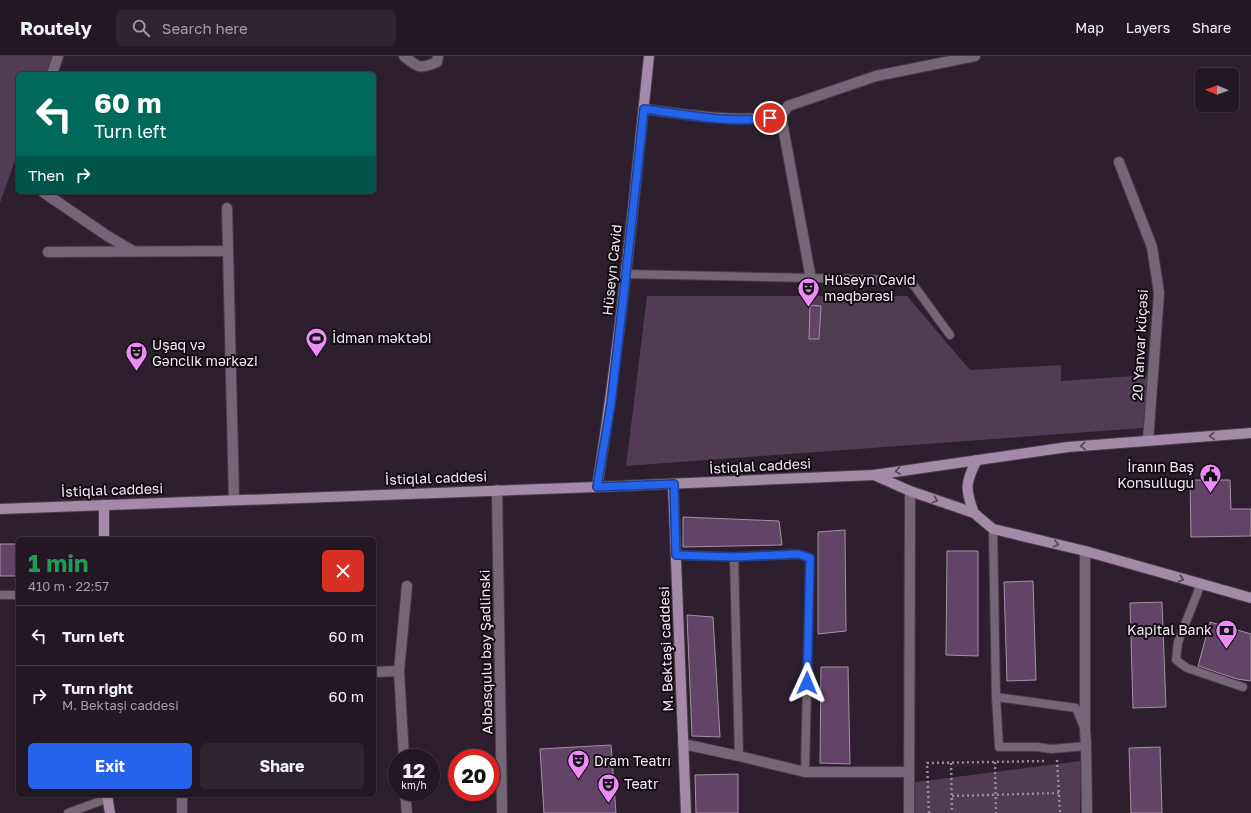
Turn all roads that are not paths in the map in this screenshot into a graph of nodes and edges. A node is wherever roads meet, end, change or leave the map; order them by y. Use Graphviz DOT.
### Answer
graph roads {
  1 [pos="58,56"];
  2 [pos="404,56"];
  3 [pos="438,56"];
  4 [pos="649,56"];
  5 [pos="975,56"];
  6 [pos="53,72"];
  7 [pos="644,109"];
  8 [pos="781,116"];
  9 [pos="1119,162"];
  10 [pos="46,194"];
  11 [pos="228,208"];
  12 [pos="133,251"];
  13 [pos="228,251"];
  14 [pos="48,252"];
  15 [pos="626,274"];
  16 [pos="811,278"];
  17 [pos="950,335"];
  18 [pos="1251,433"];
  19 [pos="1148,441"];
  20 [pos="977,460"];
  21 [pos="874,475"];
  22 [pos="674,484"];
  23 [pos="597,487"];
  24 [pos="497,490"];
  25 [pos="910,491"];
  26 [pos="234,499"];
  27 [pos="104,505"];
  28 [pos="0,508"];
  29 [pos="974,514"];
  30 [pos="993,529"];
  31 [pos="104,537"];
  32 [pos="1085,551"];
  33 [pos="676,555"];
  34 [pos="734,557"];
  35 [pos="1201,584"];
  36 [pos="407,586"];
  37 [pos="0,595"];
  38 [pos="16,595"];
  39 [pos="1251,598"];
  40 [pos="399,671"];
  41 [pos="376,672"];
  42 [pos="1243,686"];
  43 [pos="996,697"];
  44 [pos="1085,729"];
  45 [pos="683,744"];
  46 [pos="1086,746"];
  47 [pos="403,749"];
  48 [pos="739,756"];
  49 [pos="805,772"];
  50 [pos="908,772"];
  51 [pos="106,797"];
  52 [pos="182,797"];
  53 [pos="406,801"];
  54 [pos="68,813"];
  55 [pos="110,813"];
  56 [pos="182,813"];
  57 [pos="407,813"];
  58 [pos="502,813"];
  59 [pos="686,813"];
  60 [pos="909,813"];
  61 [pos="1086,813"];
  1 -- 6 [label="street"];
  2 -- 3 [label="street"];
  4 -- 7 [label="main road, Hüseyn Cavid"];
  5 -- 8 [label="street"];
  7 -- 8 [label="street"];
  7 -- 15 [label="main road, Hüseyn Cavid"];
  8 -- 16 [label="street"];
  9 -- 19 [label="street, 20 Yanvar küçəsi"];
  10 -- 12 [label="street"];
  11 -- 13 [label="street"];
  12 -- 13 [label="street"];
  12 -- 14 [label="street"];
  13 -- 26 [label="street"];
  15 -- 16 [label="lane"];
  15 -- 23 [label="main road, Hüseyn Cavid"];
  16 -- 17 [label="lane"];
  18 -- 19 [label="main road, İstiqlal caddesi, one-way"];
  19 -- 20 [label="main road, İstiqlal caddesi, one-way"];
  20 -- 21 [label="main road, İstiqlal caddesi, one-way"];
  20 -- 29 [label="main road"];
  21 -- 22 [label="main road, İstiqlal caddesi"];
  21 -- 25 [label="main road"];
  22 -- 23 [label="main road, İstiqlal caddesi"];
  22 -- 33 [label="main road, M. Bektaşi caddesi"];
  23 -- 24 [label="main road, İstiqlal caddesi"];
  24 -- 26 [label="main road, İstiqlal caddesi"];
  24 -- 58 [label="street, Abbasqulu bəy Şadlinski"];
  25 -- 29 [label="main road, one-way"];
  25 -- 50 [label="street"];
  26 -- 27 [label="main road, İstiqlal caddesi"];
  27 -- 28 [label="main road, İstiqlal caddesi"];
  27 -- 31 [label="main road"];
  29 -- 30 [label="main road"];
  30 -- 32 [label="main road, one-way"];
  30 -- 43 [label="lane"];
  32 -- 35 [label="main road, one-way"];
  32 -- 44 [label="street"];
  33 -- 34 [label="lane"];
  33 -- 45 [label="main road, M. Bektaşi caddesi"];
  34 -- 48 [label="lane"];
  34 -- 49 [label="lane"];
  35 -- 39 [label="main road"];
  35 -- 42 [label="lane"];
  36 -- 40 [label="street"];
  37 -- 38 [label="lane"];
  40 -- 41 [label="street"];
  40 -- 47 [label="street"];
  43 -- 44 [label="lane"];
  43 -- 46 [label="lane"];
  44 -- 46 [label="street"];
  45 -- 48 [label="street"];
  45 -- 59 [label="main road, M. Bektaşi caddesi"];
  46 -- 61 [label="street"];
  48 -- 49 [label="street"];
  49 -- 50 [label="street"];
  50 -- 60 [label="street"];
  51 -- 54 [label="lane"];
  51 -- 55 [label="main road"];
  52 -- 56 [label="street"];
  53 -- 57 [label="street"];
}
